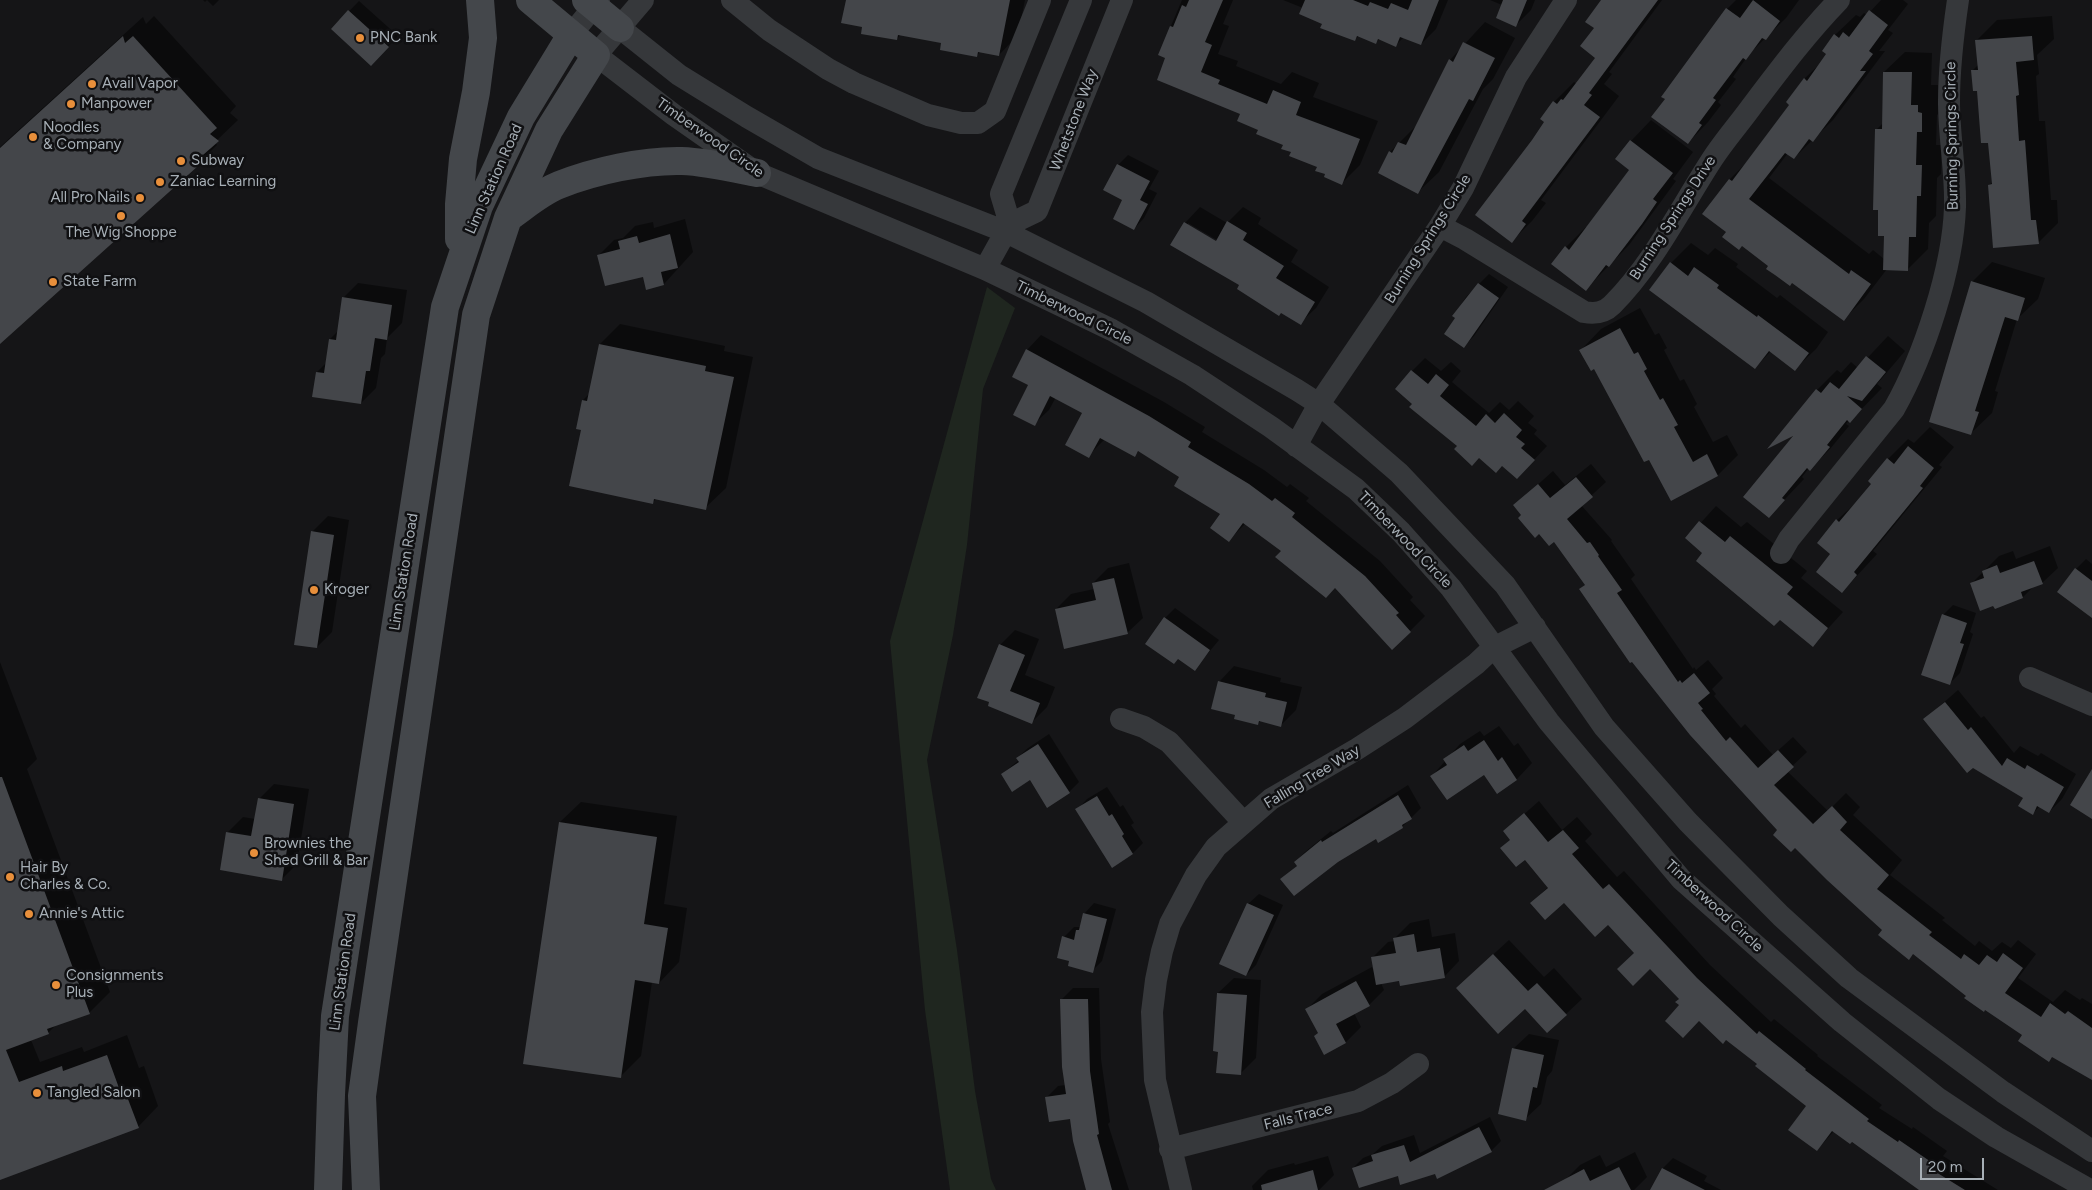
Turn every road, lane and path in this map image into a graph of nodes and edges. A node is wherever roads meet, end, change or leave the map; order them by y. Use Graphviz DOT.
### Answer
graph roads {
  1 [pos="480,0"];
  2 [pos="530,0"];
  3 [pos="643,0"];
  4 [pos="732,0"];
  5 [pos="1040,0"];
  6 [pos="1081,0"];
  7 [pos="1122,0"];
  8 [pos="1566,0"];
  9 [pos="1839,0"];
  10 [pos="1958,0"];
  11 [pos="593,2"];
  12 [pos="620,28"];
  13 [pos="571,35"];
  14 [pos="596,55"];
  15 [pos="757,173"];
  16 [pos="508,218"];
  17 [pos="1440,226"];
  18 [pos="1008,228"];
  19 [pos="460,261"];
  20 [pos="985,270"];
  21 [pos="1319,404"];
  22 [pos="1296,446"];
  23 [pos="1780,553"];
  24 [pos="1535,627"];
  25 [pos="1493,648"];
  26 [pos="2030,678"];
  27 [pos="2092,706"];
  28 [pos="1121,719"];
  29 [pos="1243,822"];
  30 [pos="1418,1064"];
  31 [pos="1170,1149"];
  32 [pos="2092,1151"];
  33 [pos="328,1190"];
  34 [pos="366,1190"];
  35 [pos="1181,1190"];
  36 [pos="2090,1190"];
  1 -- 19 [label="street"];
  2 -- 13 [label="street"];
  3 -- 12 [label="street"];
  4 -- 5 [label="street"];
  6 -- 18 [label="street"];
  7 -- 18 [label="street, Whetstone Way"];
  8 -- 17 [label="street, Burning Springs Circle"];
  9 -- 17 [label="street, Burning Springs Drive"];
  10 -- 23 [label="street, Burning Springs Circle"];
  11 -- 12 [label="street"];
  11 -- 13 [label="street"];
  12 -- 14 [label="street"];
  12 -- 18 [label="street"];
  13 -- 14 [label="street, Timberwood Circle"];
  13 -- 19 [label="street, Linn Station Road"];
  14 -- 15 [label="street, Timberwood Circle"];
  14 -- 16 [label="street, Linn Station Road"];
  15 -- 16 [label="street"];
  15 -- 20 [label="street, Timberwood Circle"];
  16 -- 34 [label="street, Linn Station Road"];
  17 -- 21 [label="street, Burning Springs Circle"];
  18 -- 20 [label="street"];
  18 -- 21 [label="street"];
  19 -- 33 [label="street, Linn Station Road"];
  20 -- 22 [label="street, Timberwood Circle"];
  21 -- 22 [label="street, Burning Springs Circle"];
  21 -- 24 [label="street"];
  22 -- 25 [label="street, Timberwood Circle"];
  24 -- 25 [label="street, Falling Tree Way"];
  24 -- 32 [label="street"];
  25 -- 29 [label="street, Falling Tree Way"];
  25 -- 36 [label="street, Timberwood Circle"];
  26 -- 27 [label="street"];
  28 -- 29 [label="street"];
  29 -- 31 [label="street, Falling Tree Way"];
  30 -- 31 [label="street, Falls Trace"];
  31 -- 35 [label="street, Falling Tree Way"];
}
